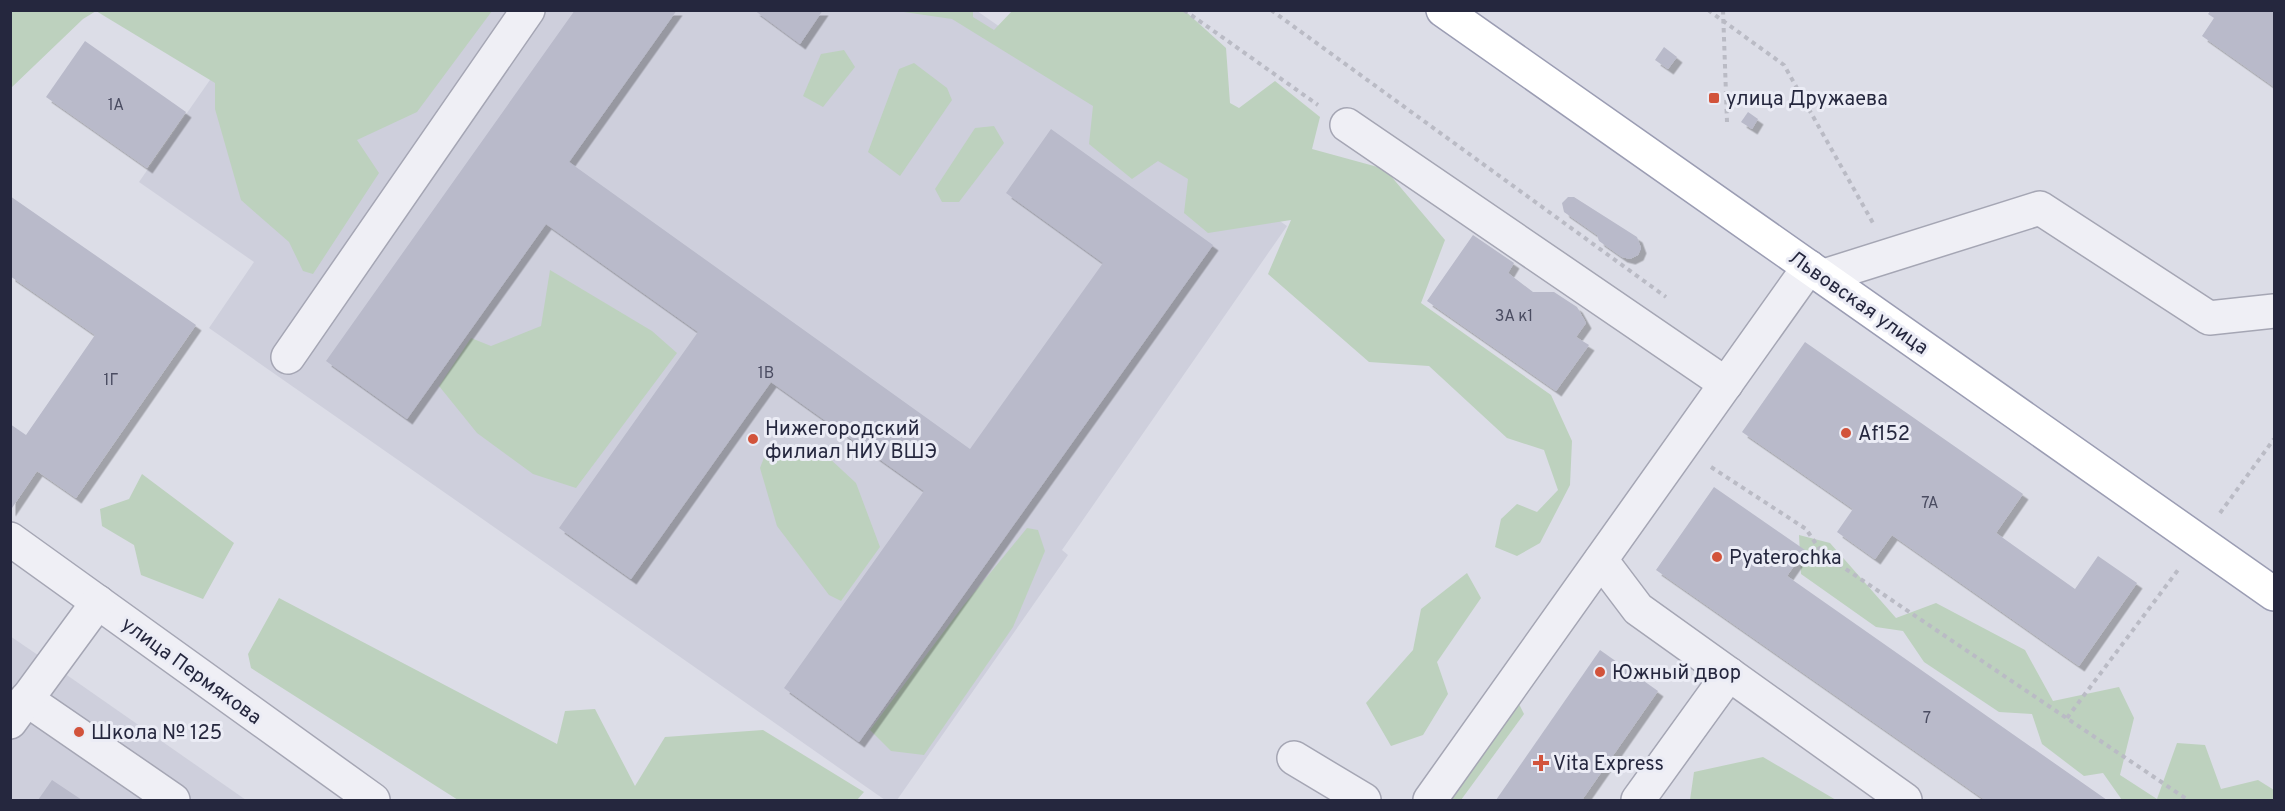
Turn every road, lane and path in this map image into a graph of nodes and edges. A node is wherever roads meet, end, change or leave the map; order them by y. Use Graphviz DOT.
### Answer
graph roads {
  1 [pos="528,10"];
  2 [pos="1184,10"];
  3 [pos="1271,10"];
  4 [pos="1443,10"];
  5 [pos="1708,10"];
  6 [pos="1723,10"];
  7 [pos="1724,22"];
  8 [pos="1727,122"];
  9 [pos="1347,125"];
  10 [pos="1891,255"];
  11 [pos="1816,272"];
  12 [pos="1669,299"];
  13 [pos="2274,311"];
  14 [pos="288,357"];
  15 [pos="1726,384"];
  16 [pos="2274,439"];
  17 [pos="1682,447"];
  18 [pos="10,539"];
  19 [pos="2200,541"];
  20 [pos="1601,560"];
  21 [pos="2274,594"];
  22 [pos="98,602"];
  23 [pos="1729,674"];
  24 [pos="18,711"];
  25 [pos="2067,718"];
  26 [pos="1294,758"];
  27 [pos="172,801"];
  28 [pos="373,801"];
  29 [pos="1364,801"];
  30 [pos="1430,801"];
  31 [pos="1638,801"];
  32 [pos="1905,801"];
  33 [pos="2188,801"];
  1 -- 14 [label="street"];
  2 -- 9 [label="path"];
  3 -- 12 [label="path"];
  4 -- 11 [label="main road, Львовская улица"];
  5 -- 7 [label="path"];
  6 -- 7 [label="path"];
  7 -- 8 [label="path"];
  7 -- 10 [label="path"];
  9 -- 15 [label="street"];
  10 -- 11 [label="street"];
  10 -- 13 [label="street"];
  11 -- 15 [label="street"];
  11 -- 19 [label="main road, Львовская улица"];
  15 -- 17 [label="street"];
  16 -- 19 [label="path"];
  17 -- 20 [label="street"];
  17 -- 25 [label="path"];
  18 -- 22 [label="street, улица Пермякова"];
  19 -- 21 [label="main road, Львовская улица"];
  19 -- 25 [label="path"];
  20 -- 23 [label="street"];
  20 -- 30 [label="street"];
  22 -- 24 [label="street"];
  22 -- 28 [label="street, улица Пермякова"];
  23 -- 31 [label="street"];
  23 -- 32 [label="street"];
  24 -- 27 [label="street"];
  25 -- 33 [label="path"];
  26 -- 29 [label="street"];
}
